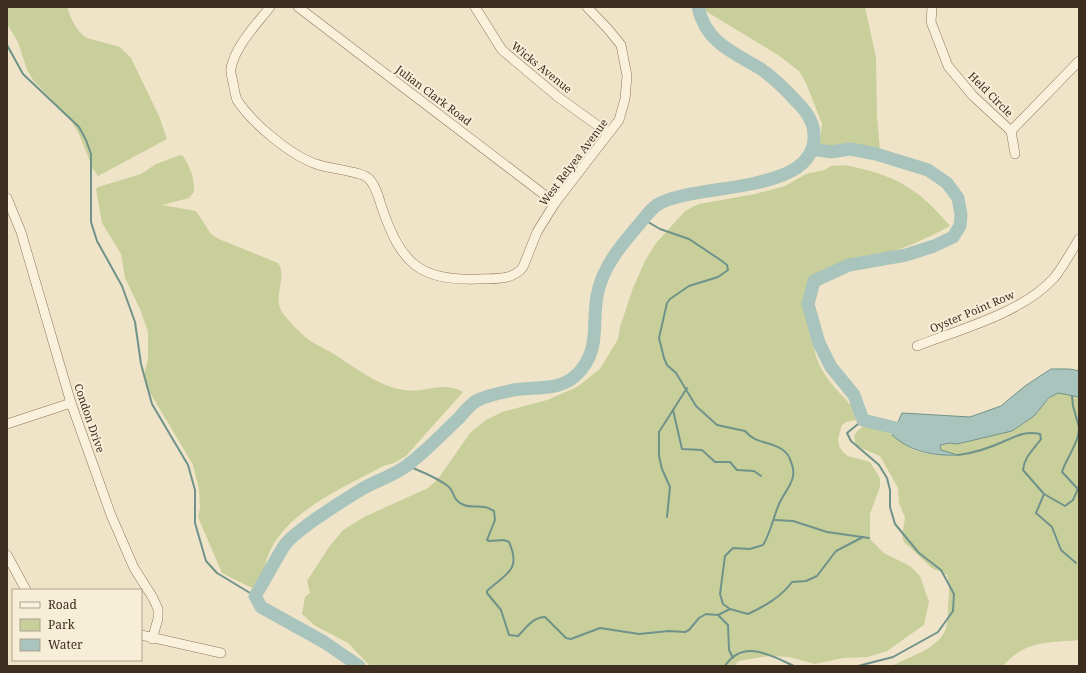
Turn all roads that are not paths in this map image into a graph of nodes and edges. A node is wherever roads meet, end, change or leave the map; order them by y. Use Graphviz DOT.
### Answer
graph roads {
  1 [pos="270,7"];
  2 [pos="298,7"];
  3 [pos="475,7"];
  4 [pos="587,7"];
  5 [pos="932,7"];
  6 [pos="1079,61"];
  7 [pos="1012,131"];
  8 [pos="608,133"];
  9 [pos="1015,154"];
  10 [pos="7,198"];
  11 [pos="556,203"];
  12 [pos="1079,239"];
  13 [pos="917,346"];
  14 [pos="71,403"];
  15 [pos="7,424"];
  16 [pos="7,555"];
  17 [pos="25,589"];
  18 [pos="142,635"];
  19 [pos="152,639"];
  20 [pos="221,653"];
  1 -- 11 [label="street, West Relyea Avenue"];
  2 -- 11 [label="street, Julian Clark Road"];
  3 -- 8 [label="street, Wicks Avenue"];
  4 -- 8 [label="street, West Relyea Avenue"];
  5 -- 7 [label="street, Held Circle"];
  6 -- 7 [label="street, Held Circle"];
  7 -- 9 [label="street, Held Circle"];
  8 -- 11 [label="street, West Relyea Avenue"];
  10 -- 14 [label="street, Condon Drive"];
  12 -- 13 [label="street, Oyster Point Row"];
  14 -- 15 [label="street"];
  14 -- 19 [label="street, Condon Drive"];
  16 -- 17 [label="street"];
  18 -- 19 [label="street"];
  19 -- 20 [label="street"];
}
